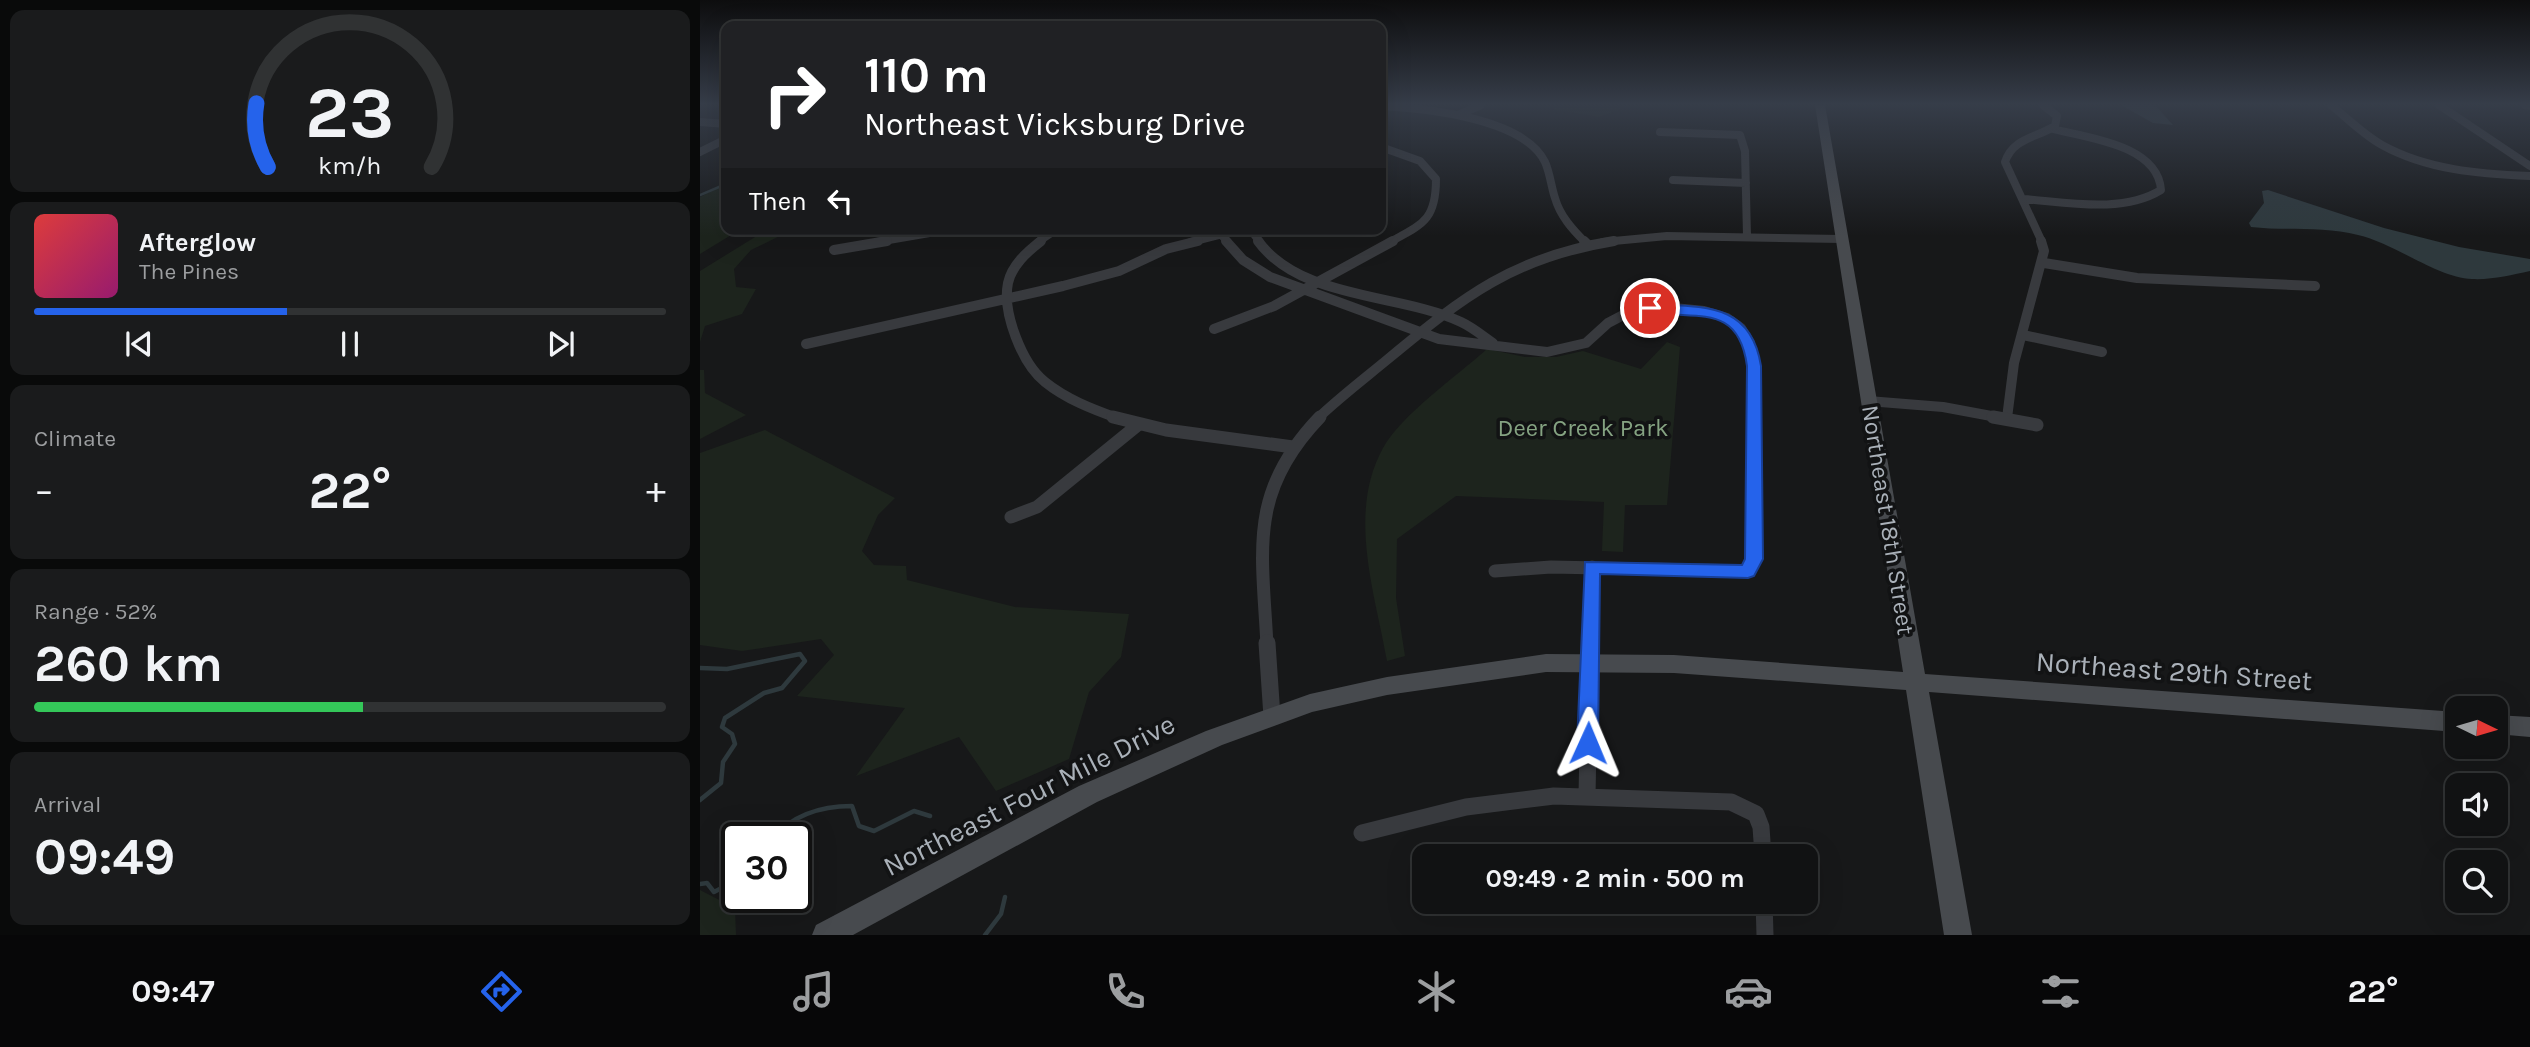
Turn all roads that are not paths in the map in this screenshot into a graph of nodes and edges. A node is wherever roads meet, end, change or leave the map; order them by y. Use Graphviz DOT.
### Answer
graph roads {
  1 [pos="1386,149"];
  2 [pos="1531,149"];
  3 [pos="1744,149"];
  4 [pos="1827,149"];
  5 [pos="2010,149"];
  6 [pos="2123,149"];
  7 [pos="2392,149"];
  8 [pos="2504,149"];
  9 [pos="2530,166"];
  10 [pos="2530,176"];
  11 [pos="1673,180"];
  12 [pos="1746,183"];
  13 [pos="2023,200"];
  14 [pos="910,235"];
  15 [pos="1049,235"];
  16 [pos="1209,235"];
  17 [pos="1221,235"];
  18 [pos="1254,235"];
  19 [pos="1747,236"];
  20 [pos="1842,239"];
  21 [pos="1587,244"];
  22 [pos="834,250"];
  23 [pos="2044,262"];
  24 [pos="1317,281"];
  25 [pos="2315,286"];
  26 [pos="1301,291"];
  27 [pos="1010,297"];
  28 [pos="1441,318"];
  29 [pos="1213,329"];
  30 [pos="1420,333"];
  31 [pos="2023,335"];
  32 [pos="806,344"];
  33 [pos="1502,346"];
  34 [pos="2102,352"];
  35 [pos="1868,401"];
  36 [pos="2007,418"];
  37 [pos="1139,424"];
  38 [pos="2037,425"];
  39 [pos="1293,447"];
  40 [pos="1010,517"];
  41 [pos="1592,567"];
  42 [pos="1495,571"];
  43 [pos="1590,664"];
  44 [pos="1887,680"];
  45 [pos="1914,682"];
  46 [pos="1272,717"];
  47 [pos="2445,721"];
  48 [pos="2508,726"];
  49 [pos="2530,727"];
  50 [pos="1587,796"];
  51 [pos="1362,833"];
  52 [pos="1761,844"];
  53 [pos="1764,914"];
  54 [pos="826,935"];
  55 [pos="1765,935"];
  56 [pos="1958,935"];
  1 -- 24 [label="street"];
  2 -- 21 [label="street"];
  3 -- 12 [label="street"];
  4 -- 20 [label="street, Northeast 18th Street"];
  5 -- 13 [label="street"];
  6 -- 13 [label="street"];
  7 -- 10 [label="street"];
  8 -- 9 [label="street"];
  11 -- 12 [label="street"];
  12 -- 19 [label="street"];
  13 -- 23 [label="street"];
  14 -- 22 [label="street"];
  15 -- 27 [label="street"];
  16 -- 27 [label="street"];
  17 -- 26 [label="street"];
  18 -- 24 [label="street"];
  19 -- 20 [label="street"];
  19 -- 21 [label="street"];
  20 -- 35 [label="street, Northeast 18th Street"];
  21 -- 28 [label="street"];
  23 -- 25 [label="street"];
  23 -- 31 [label="street"];
  24 -- 26 [label="street"];
  24 -- 28 [label="street"];
  26 -- 29 [label="street"];
  26 -- 30 [label="street"];
  27 -- 32 [label="street"];
  27 -- 37 [label="street"];
  28 -- 30 [label="street"];
  28 -- 33 [label="street"];
  30 -- 33 [label="street"];
  30 -- 39 [label="street"];
  31 -- 34 [label="street"];
  31 -- 36 [label="street"];
  33 -- 41 [label="street"];
  35 -- 36 [label="street"];
  35 -- 45 [label="street, Northeast 18th Street"];
  36 -- 38 [label="street"];
  37 -- 39 [label="street"];
  37 -- 40 [label="street"];
  39 -- 46 [label="street"];
  41 -- 42 [label="street"];
  41 -- 43 [label="street"];
  43 -- 44 [label="street, Northeast Four Mile Drive"];
  43 -- 46 [label="street, Northeast Four Mile Drive"];
  43 -- 50 [label="street"];
  44 -- 45 [label="street, Northeast 29th Street"];
  45 -- 47 [label="street, Northeast 29th Street"];
  45 -- 56 [label="street, Northeast 18th Street"];
  46 -- 54 [label="street, Northeast Four Mile Drive"];
  48 -- 49 [label="street"];
  50 -- 51 [label="street"];
  50 -- 52 [label="street"];
  53 -- 55 [label="street"];
}
